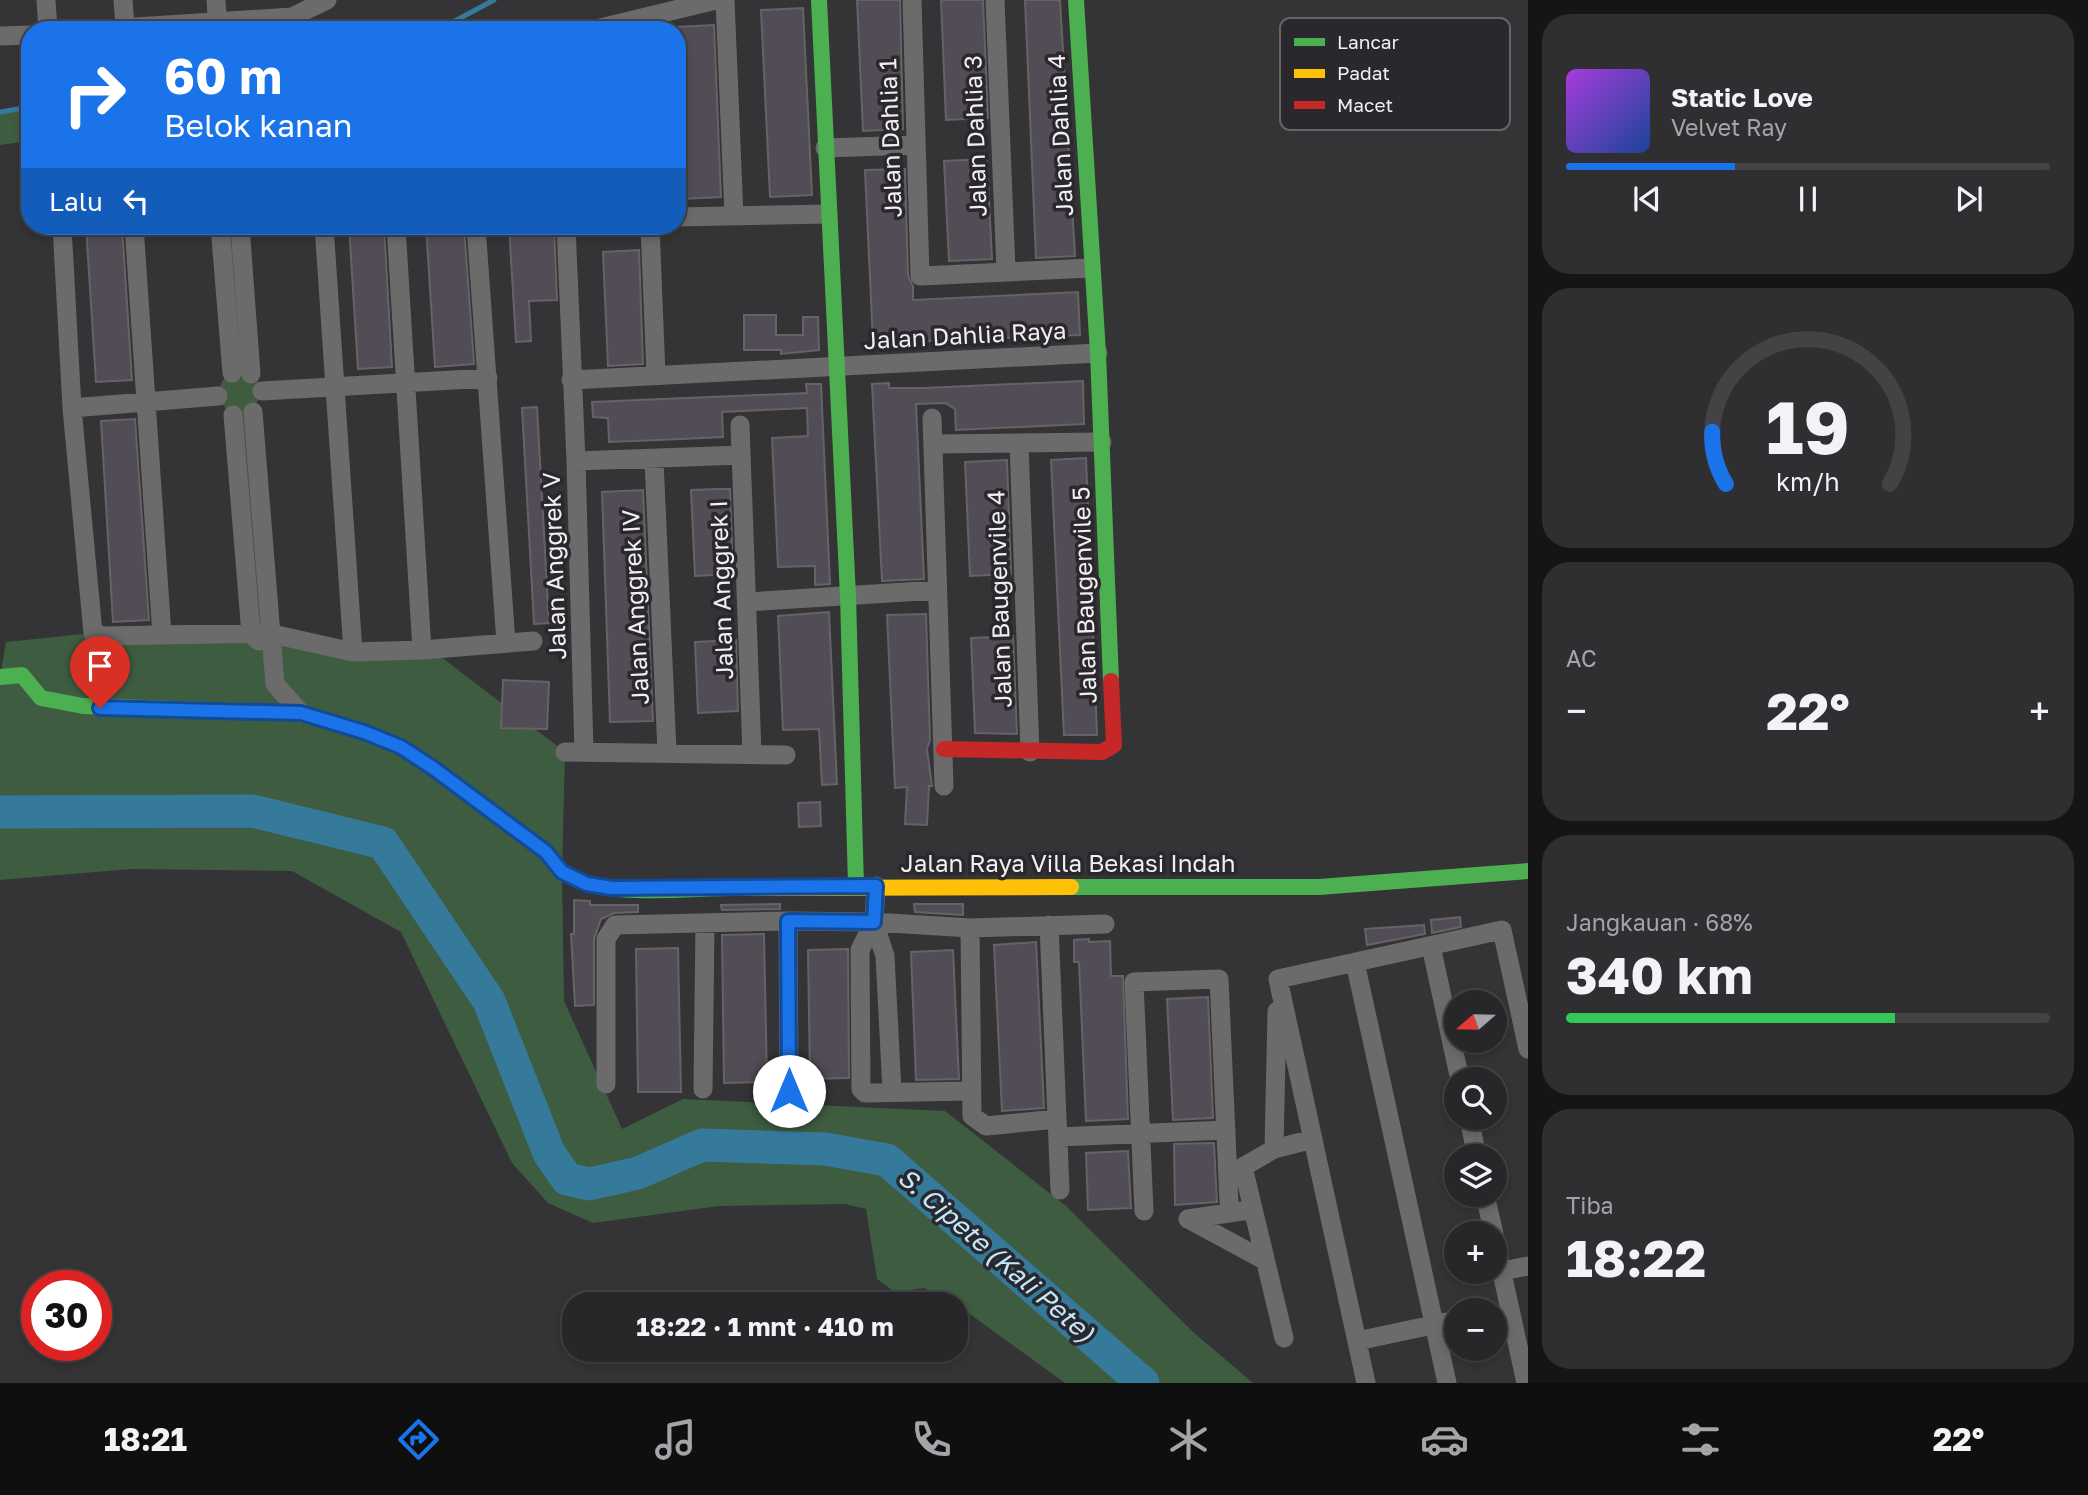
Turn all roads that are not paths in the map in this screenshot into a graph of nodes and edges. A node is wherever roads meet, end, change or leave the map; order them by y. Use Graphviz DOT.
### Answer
graph roads {
  1 [pos="46,0"];
  2 [pos="123,0"];
  3 [pos="216,0"];
  4 [pos="327,0"];
  5 [pos="716,0"];
  6 [pos="725,0"];
  7 [pos="819,0"];
  8 [pos="912,0"];
  9 [pos="995,0"];
  10 [pos="1076,0"];
  11 [pos="47,21"];
  12 [pos="125,21"];
  13 [pos="218,21"];
  14 [pos="262,21"];
  15 [pos="651,21"];
  16 [pos="21,35"];
  17 [pos="0,36"];
  18 [pos="916,145"];
  19 [pos="825,148"];
  20 [pos="828,214"];
  21 [pos="734,216"];
  22 [pos="686,217"];
  23 [pos="62,235"];
  24 [pos="135,235"];
  25 [pos="221,235"];
  26 [pos="240,235"];
  27 [pos="325,235"];
  28 [pos="397,235"];
  29 [pos="477,235"];
  30 [pos="566,235"];
  31 [pos="650,235"];
  32 [pos="1091,268"];
  33 [pos="1006,270"];
  34 [pos="1098,353"];
  35 [pos="835,367"];
  36 [pos="241,373"];
  37 [pos="656,376"];
  38 [pos="488,378"];
  39 [pos="571,380"];
  40 [pos="405,383"];
  41 [pos="334,388"];
  42 [pos="262,391"];
  43 [pos="218,396"];
  44 [pos="147,403"];
  45 [pos="72,408"];
  46 [pos="243,413"];
  47 [pos="932,418"];
  48 [pos="740,425"];
  49 [pos="1102,442"];
  50 [pos="1019,443"];
  51 [pos="934,444"];
  52 [pos="741,456"];
  53 [pos="654,460"];
  54 [pos="576,461"];
  55 [pos="937,590"];
  56 [pos="848,596"];
  57 [pos="747,602"];
  58 [pos="162,635"];
  59 [pos="263,639"];
  60 [pos="533,641"];
  61 [pos="506,643"];
  62 [pos="422,650"];
  63 [pos="353,652"];
  64 [pos="0,677"];
  65 [pos="301,713"];
  66 [pos="944,749"];
  67 [pos="667,752"];
  68 [pos="1030,752"];
  69 [pos="752,753"];
  70 [pos="786,755"];
  71 [pos="944,786"];
  72 [pos="1528,872"];
  73 [pos="856,886"];
  74 [pos="876,886"];
  75 [pos="788,921"];
  76 [pos="874,922"];
  77 [pos="705,923"];
  78 [pos="1105,924"];
  79 [pos="1049,925"];
  80 [pos="970,928"];
  81 [pos="1431,946"];
  82 [pos="1355,962"];
  83 [pos="1278,979"];
  84 [pos="1528,1049"];
  85 [pos="1457,1067"];
  86 [pos="606,1084"];
  87 [pos="703,1088"];
  88 [pos="789,1091"];
  89 [pos="892,1091"];
  90 [pos="971,1091"];
  91 [pos="1057,1128"];
  92 [pos="1226,1130"];
  93 [pos="1140,1133"];
  94 [pos="1313,1139"];
  95 [pos="1274,1149"];
  96 [pos="1060,1190"];
  97 [pos="1230,1202"];
  98 [pos="1252,1209"];
  99 [pos="1144,1211"];
  100 [pos="1264,1260"];
  101 [pos="1528,1266"];
  102 [pos="1507,1270"];
  103 [pos="1507,1317"];
  104 [pos="1444,1322"];
  105 [pos="1434,1324"];
  106 [pos="1284,1338"];
  107 [pos="1357,1341"];
  108 [pos="1523,1343"];
  109 [pos="1367,1383"];
  110 [pos="1447,1383"];
  111 [pos="1526,1383"];
  1 -- 11 [label="street"];
  2 -- 12 [label="street"];
  3 -- 13 [label="street"];
  4 -- 14 [label="street"];
  5 -- 15 [label="street"];
  6 -- 21 [label="street"];
  7 -- 19 [label="street"];
  8 -- 18 [label="street, Jalan Dahlia 1"];
  9 -- 33 [label="street, Jalan Dahlia 3"];
  10 -- 32 [label="street, Jalan Dahlia 4"];
  16 -- 17 [label="street"];
  18 -- 19 [label="street"];
  18 -- 33 [label="street, Jalan Dahlia 1"];
  19 -- 20 [label="street"];
  20 -- 21 [label="street"];
  20 -- 35 [label="street"];
  21 -- 22 [label="street"];
  23 -- 45 [label="street"];
  24 -- 44 [label="street"];
  25 -- 36 [label="street"];
  26 -- 36 [label="street"];
  27 -- 41 [label="street"];
  28 -- 40 [label="street"];
  29 -- 38 [label="street"];
  30 -- 39 [label="street, Jalan Anggrek V"];
  31 -- 37 [label="street"];
  32 -- 33 [label="street"];
  32 -- 34 [label="street, Jalan Dahlia 4"];
  34 -- 35 [label="street, Jalan Dahlia Raya"];
  34 -- 49 [label="street, Jalan Baugenvile 5"];
  35 -- 37 [label="street, Jalan Dahlia Raya"];
  35 -- 56 [label="street"];
  36 -- 42 [label="street"];
  36 -- 43 [label="street"];
  37 -- 39 [label="street, Jalan Dahlia Raya"];
  38 -- 40 [label="street"];
  38 -- 61 [label="street"];
  39 -- 54 [label="street, Jalan Anggrek V"];
  40 -- 41 [label="street"];
  40 -- 62 [label="street"];
  41 -- 42 [label="street"];
  41 -- 63 [label="street"];
  42 -- 46 [label="street"];
  43 -- 44 [label="street"];
  43 -- 46 [label="street"];
  44 -- 45 [label="street"];
  44 -- 58 [label="street"];
  45 -- 58 [label="street"];
  46 -- 59 [label="street"];
  47 -- 51 [label="street"];
  48 -- 52 [label="street, Jalan Anggrek I"];
  49 -- 50 [label="street"];
  49 -- 68 [label="street, Jalan Baugenvile 5"];
  50 -- 51 [label="street"];
  50 -- 68 [label="street, Jalan Baugenvile 4"];
  51 -- 55 [label="street"];
  52 -- 53 [label="street"];
  52 -- 57 [label="street, Jalan Anggrek I"];
  53 -- 54 [label="street"];
  53 -- 67 [label="street, Jalan Anggrek IV"];
  54 -- 67 [label="street, Jalan Anggrek V"];
  55 -- 56 [label="street"];
  55 -- 66 [label="street"];
  56 -- 57 [label="street"];
  56 -- 73 [label="street"];
  57 -- 69 [label="street, Jalan Anggrek I"];
  58 -- 59 [label="street"];
  59 -- 63 [label="street"];
  59 -- 65 [label="street"];
  60 -- 61 [label="street"];
  61 -- 62 [label="street"];
  62 -- 63 [label="street"];
  64 -- 65 [label="street, Jalan Raya Villa Bekasi Indah"];
  65 -- 73 [label="street, Jalan Raya Villa Bekasi Indah"];
  66 -- 68 [label="street"];
  66 -- 71 [label="street"];
  67 -- 69 [label="street"];
  69 -- 70 [label="street"];
  72 -- 74 [label="street, Jalan Raya Villa Bekasi Indah"];
  73 -- 74 [label="street, Jalan Raya Villa Bekasi Indah"];
  74 -- 76 [label="street"];
  75 -- 76 [label="street"];
  75 -- 77 [label="street"];
  75 -- 88 [label="street"];
  76 -- 80 [label="street"];
  76 -- 89 [label="street"];
  76 -- 89 [label="street"];
  77 -- 86 [label="street"];
  77 -- 87 [label="street"];
  78 -- 79 [label="street"];
  79 -- 80 [label="street"];
  79 -- 91 [label="street"];
  80 -- 90 [label="street"];
  81 -- 82 [label="street"];
  81 -- 84 [label="street"];
  81 -- 85 [label="street"];
  82 -- 83 [label="street"];
  82 -- 105 [label="street"];
  83 -- 94 [label="street"];
  83 -- 95 [label="street"];
  89 -- 90 [label="street"];
  90 -- 91 [label="street"];
  91 -- 93 [label="street"];
  91 -- 96 [label="street"];
  92 -- 93 [label="street"];
  92 -- 93 [label="street"];
  92 -- 97 [label="street"];
  93 -- 99 [label="street"];
  94 -- 95 [label="street"];
  94 -- 107 [label="street"];
  95 -- 98 [label="street"];
  98 -- 100 [label="street"];
  98 -- 100 [label="street"];
  100 -- 106 [label="street"];
  101 -- 102 [label="street"];
  103 -- 108 [label="street"];
  104 -- 105 [label="street"];
  105 -- 107 [label="street"];
  105 -- 110 [label="street"];
  107 -- 109 [label="street"];
  108 -- 111 [label="street"];
}
